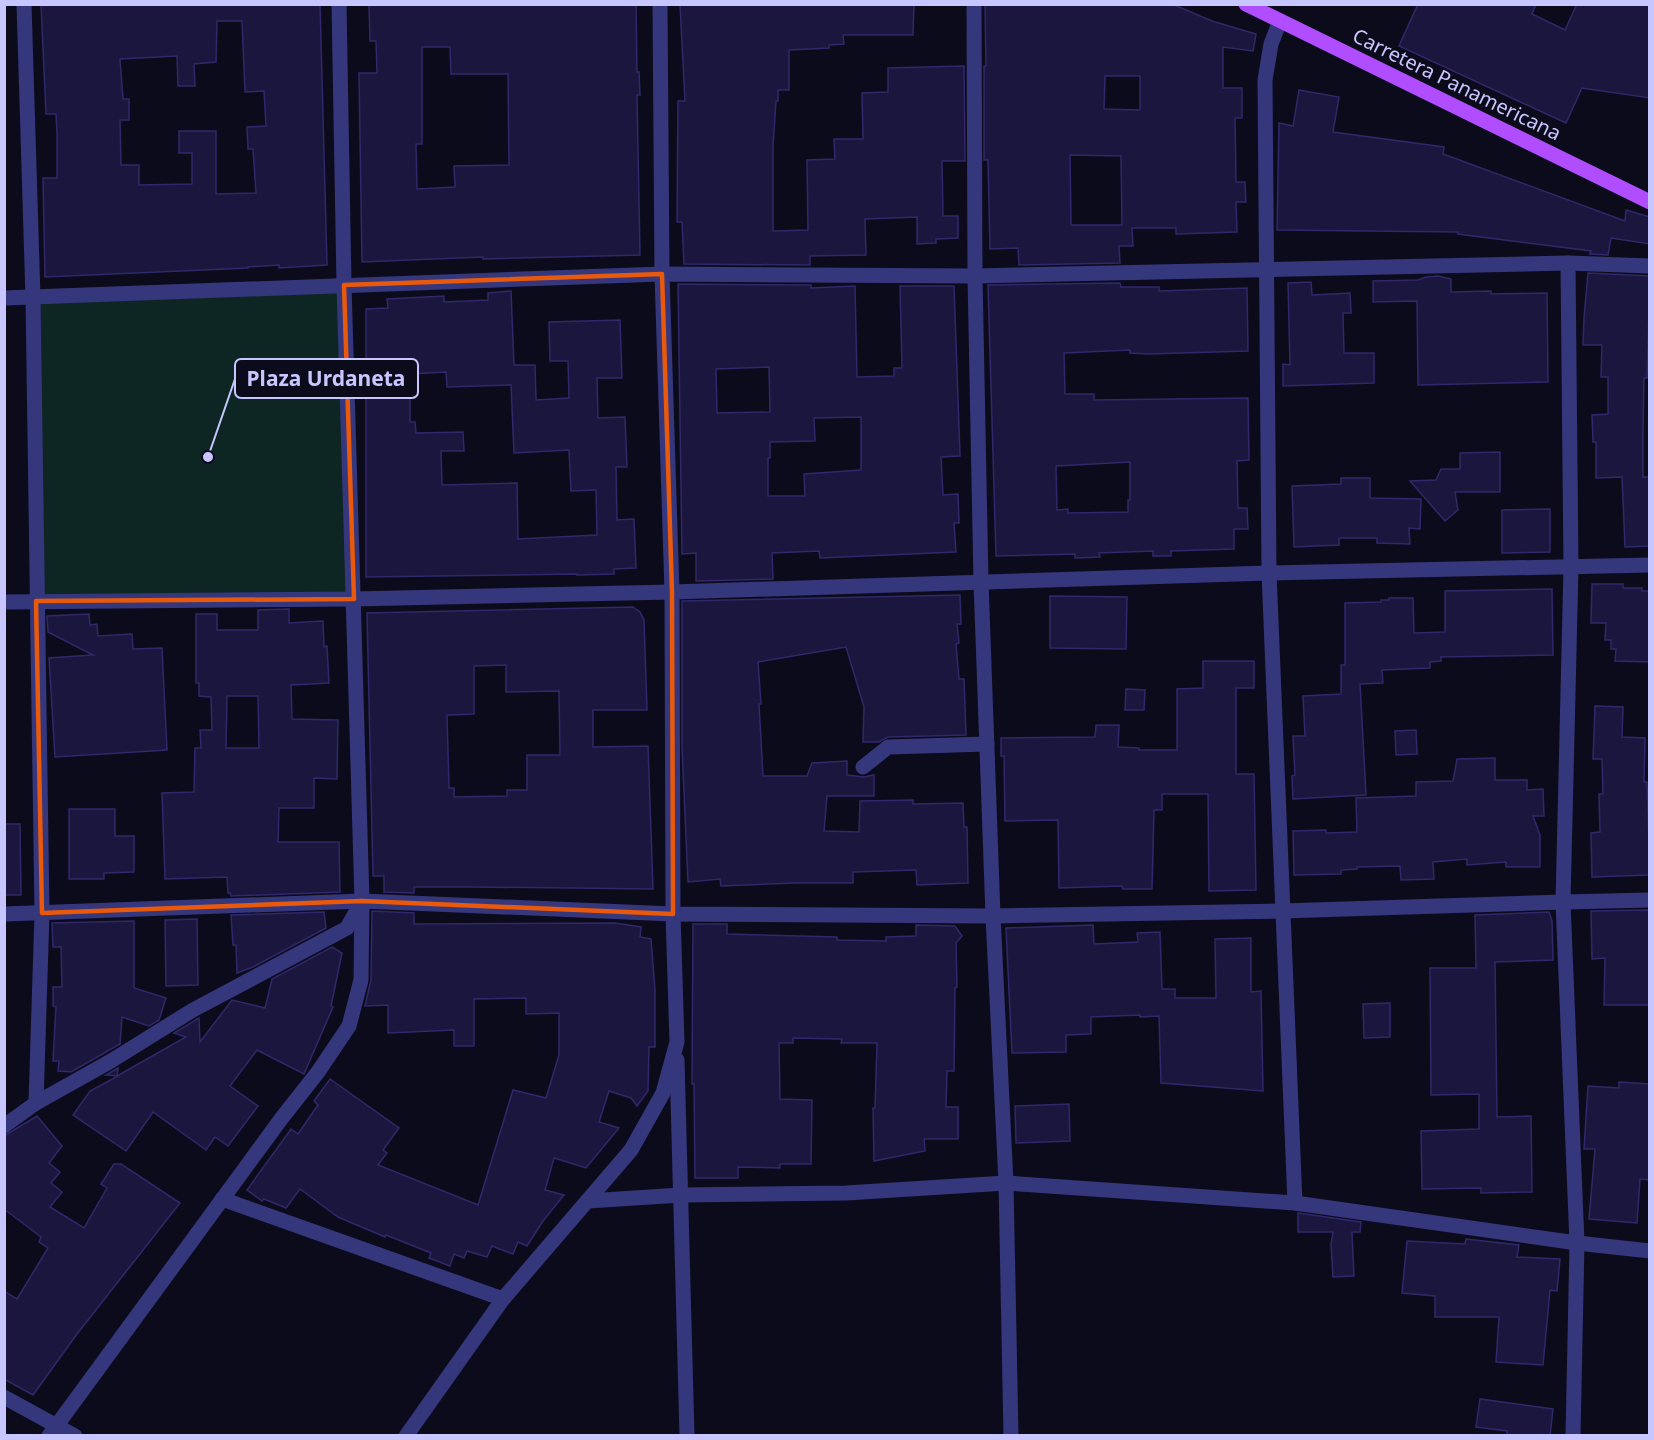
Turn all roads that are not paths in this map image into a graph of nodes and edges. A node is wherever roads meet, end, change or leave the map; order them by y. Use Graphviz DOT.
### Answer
graph roads {
  1 [pos="24,4"];
  2 [pos="339,4"];
  3 [pos="660,4"];
  4 [pos="974,4"];
  5 [pos="1246,4"];
  6 [pos="1280,21"];
  7 [pos="1650,202"];
  8 [pos="1568,263"];
  9 [pos="1650,266"];
  10 [pos="1268,270"];
  11 [pos="662,274"];
  12 [pos="975,276"];
  13 [pos="344,285"];
  14 [pos="4,298"];
  15 [pos="33,298"];
  16 [pos="1650,565"];
  17 [pos="1571,567"];
  18 [pos="1269,573"];
  19 [pos="981,582"];
  20 [pos="672,592"];
  21 [pos="354,599"];
  22 [pos="36,601"];
  23 [pos="4,602"];
  24 [pos="987,744"];
  25 [pos="863,767"];
  26 [pos="1650,900"];
  27 [pos="362,901"];
  28 [pos="1563,902"];
  29 [pos="1282,911"];
  30 [pos="42,913"];
  31 [pos="4,914"];
  32 [pos="673,914"];
  33 [pos="993,916"];
  34 [pos="677,1042"];
  35 [pos="36,1102"];
  36 [pos="4,1126"];
  37 [pos="1006,1183"];
  38 [pos="681,1195"];
  39 [pos="222,1199"];
  40 [pos="588,1201"];
  41 [pos="1295,1203"];
  42 [pos="1577,1243"];
  43 [pos="1650,1251"];
  44 [pos="503,1299"];
  45 [pos="4,1396"];
  46 [pos="53,1430"];
  47 [pos="75,1436"];
  48 [pos="406,1436"];
  49 [pos="687,1436"];
  50 [pos="1011,1436"];
  51 [pos="1573,1436"];
  1 -- 15 [label="street"];
  2 -- 13 [label="street"];
  3 -- 11 [label="street"];
  4 -- 12 [label="street"];
  5 -- 6 [label="main road, Carretera Panamericana"];
  6 -- 7 [label="main road, Carretera Panamericana"];
  6 -- 10 [label="street"];
  8 -- 9 [label="street"];
  8 -- 10 [label="street"];
  8 -- 17 [label="street"];
  10 -- 12 [label="street"];
  10 -- 18 [label="street"];
  11 -- 12 [label="street"];
  11 -- 13 [label="street"];
  11 -- 20 [label="street"];
  12 -- 19 [label="street"];
  13 -- 15 [label="street"];
  13 -- 21 [label="street"];
  14 -- 15 [label="street"];
  15 -- 22 [label="street"];
  16 -- 17 [label="street"];
  17 -- 18 [label="street"];
  17 -- 28 [label="street"];
  18 -- 19 [label="street"];
  18 -- 29 [label="street"];
  19 -- 20 [label="street"];
  19 -- 24 [label="street"];
  20 -- 21 [label="street"];
  20 -- 32 [label="street"];
  21 -- 22 [label="street"];
  21 -- 27 [label="street"];
  22 -- 23 [label="street"];
  22 -- 30 [label="street"];
  24 -- 25 [label="street"];
  24 -- 33 [label="street"];
  26 -- 28 [label="street"];
  27 -- 30 [label="street"];
  27 -- 32 [label="street"];
  27 -- 35 [label="street"];
  27 -- 39 [label="street"];
  28 -- 29 [label="street"];
  28 -- 42 [label="street"];
  29 -- 33 [label="street"];
  29 -- 41 [label="street"];
  30 -- 31 [label="street"];
  30 -- 35 [label="street"];
  32 -- 33 [label="street"];
  32 -- 34 [label="street"];
  33 -- 37 [label="street"];
  34 -- 38 [label="street"];
  34 -- 40 [label="street"];
  35 -- 36 [label="street"];
  37 -- 38 [label="street"];
  37 -- 41 [label="street"];
  37 -- 50 [label="street"];
  38 -- 40 [label="street"];
  38 -- 49 [label="street"];
  39 -- 44 [label="street"];
  39 -- 46 [label="street"];
  40 -- 44 [label="street"];
  41 -- 42 [label="street"];
  42 -- 43 [label="street"];
  42 -- 51 [label="street"];
  44 -- 48 [label="street"];
  45 -- 46 [label="street"];
  46 -- 47 [label="street"];
}
